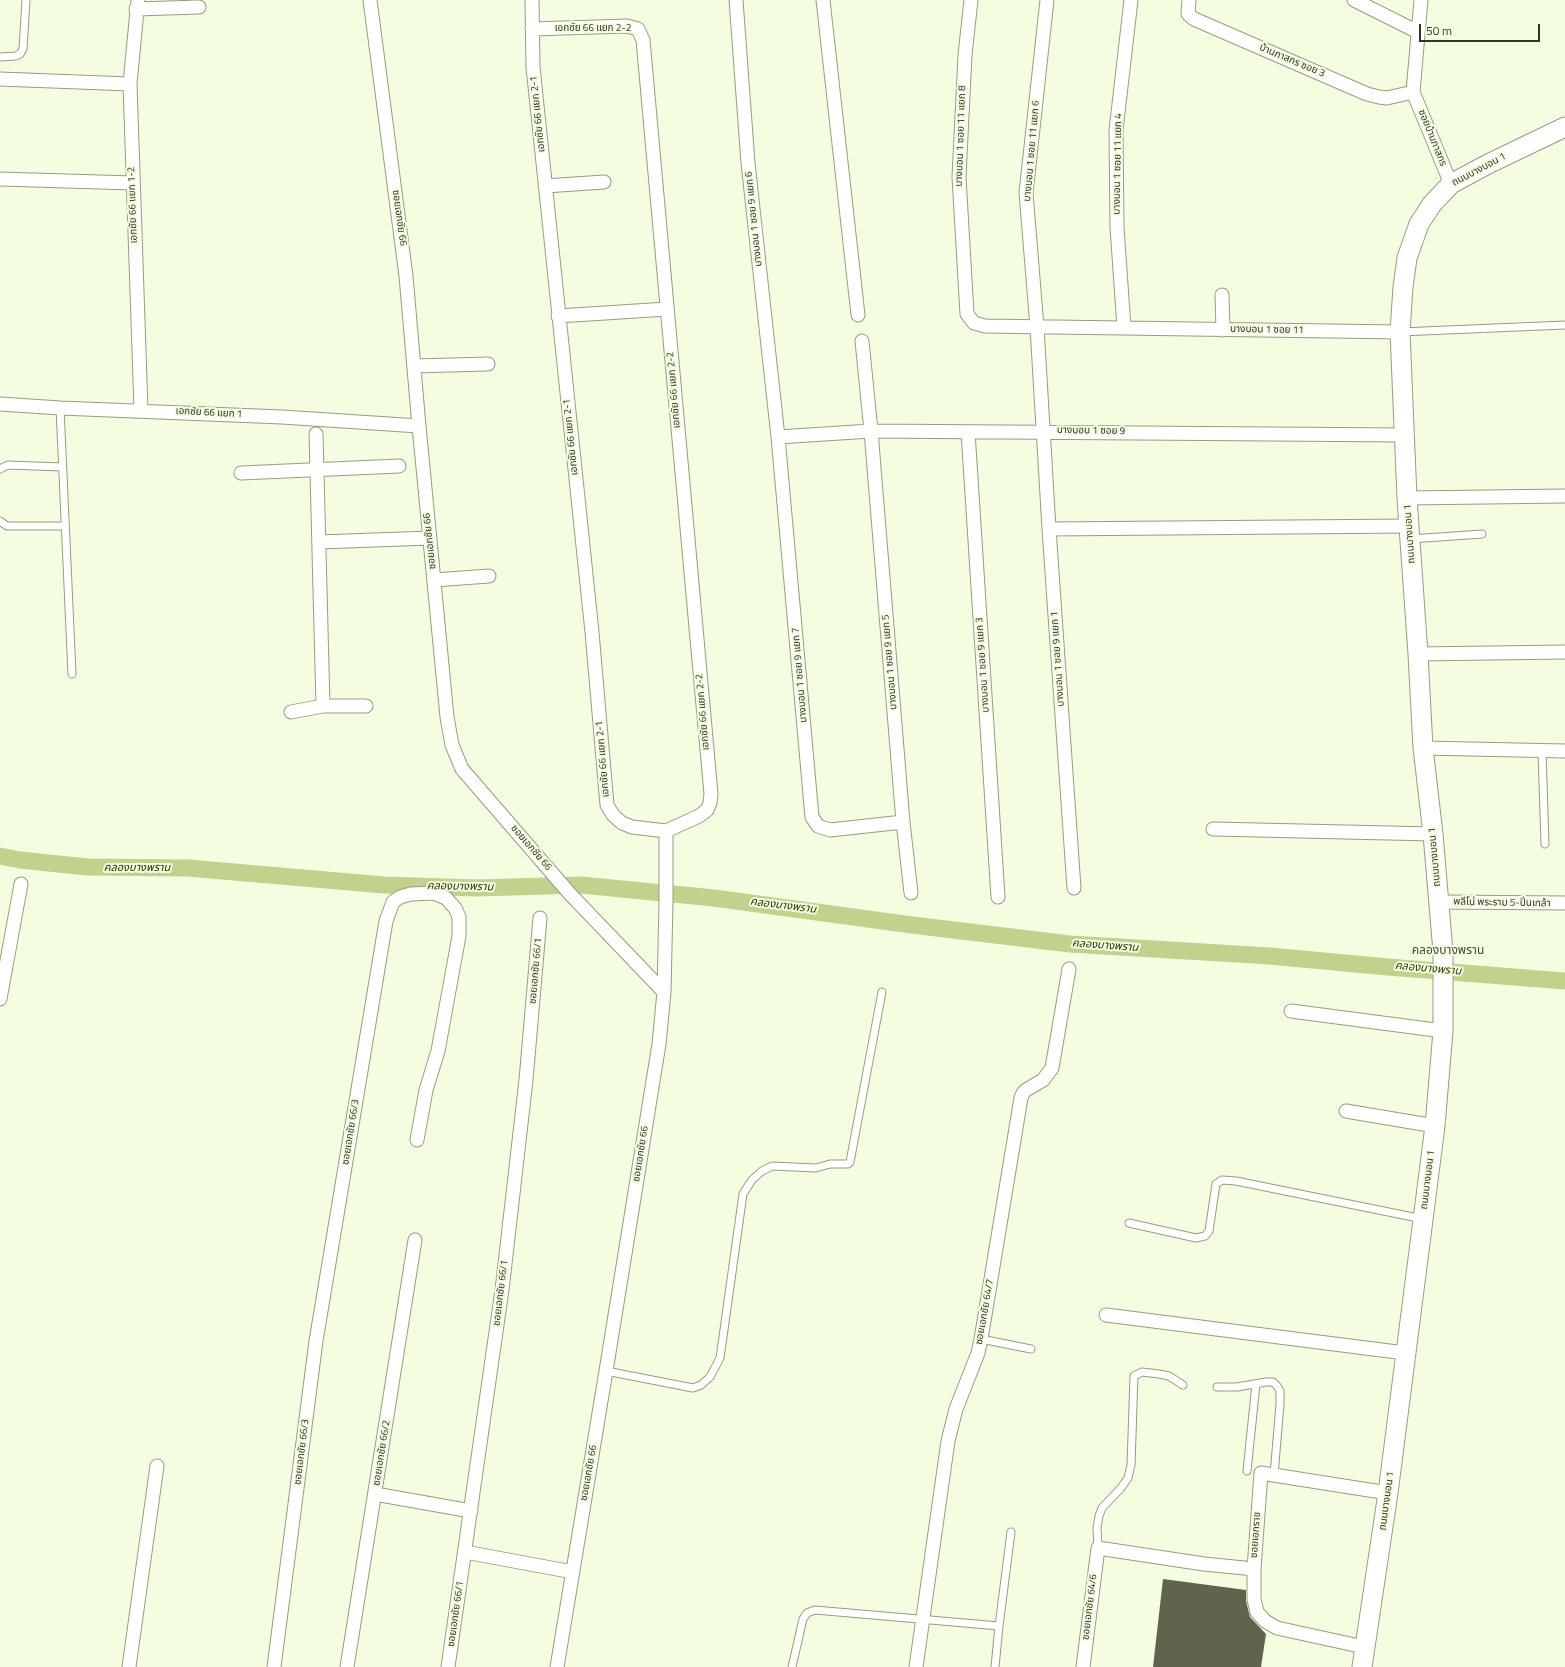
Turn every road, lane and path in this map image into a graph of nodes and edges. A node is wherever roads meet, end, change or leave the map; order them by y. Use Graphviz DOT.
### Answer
graph roads {
  1 [pos="26,0"];
  2 [pos="370,0"];
  3 [pos="532,0"];
  4 [pos="736,0"];
  5 [pos="823,0"];
  6 [pos="971,0"];
  7 [pos="1048,0"];
  8 [pos="1131,0"];
  9 [pos="1189,0"];
  10 [pos="1354,0"];
  11 [pos="1421,0"];
  12 [pos="137,4"];
  13 [pos="199,7"];
  14 [pos="532,29"];
  15 [pos="1418,32"];
  16 [pos="0,57"];
  17 [pos="0,79"];
  18 [pos="130,84"];
  19 [pos="1413,92"];
  20 [pos="1565,127"];
  21 [pos="0,179"];
  22 [pos="604,182"];
  23 [pos="132,183"];
  24 [pos="1451,184"];
  25 [pos="545,186"];
  26 [pos="1222,295"];
  27 [pos="667,309"];
  28 [pos="858,315"];
  29 [pos="558,316"];
  30 [pos="970,319"];
  31 [pos="1565,325"];
  32 [pos="1037,327"];
  33 [pos="1124,328"];
  34 [pos="1223,330"];
  35 [pos="1400,332"];
  36 [pos="862,341"];
  37 [pos="488,364"];
  38 [pos="414,366"];
  39 [pos="0,404"];
  40 [pos="60,408"];
  41 [pos="141,410"];
  42 [pos="419,426"];
  43 [pos="871,430"];
  44 [pos="1043,431"];
  45 [pos="968,432"];
  46 [pos="316,434"];
  47 [pos="1404,435"];
  48 [pos="778,437"];
  49 [pos="399,466"];
  50 [pos="62,467"];
  51 [pos="0,469"];
  52 [pos="317,470"];
  53 [pos="241,473"];
  54 [pos="1565,496"];
  55 [pos="1407,498"];
  56 [pos="0,521"];
  57 [pos="65,526"];
  58 [pos="1048,529"];
  59 [pos="1410,532"];
  60 [pos="1482,534"];
  61 [pos="430,538"];
  62 [pos="319,542"];
  63 [pos="489,576"];
  64 [pos="434,580"];
  65 [pos="1565,652"];
  66 [pos="1418,654"];
  67 [pos="72,674"];
  68 [pos="323,706"];
  69 [pos="366,706"];
  70 [pos="291,712"];
  71 [pos="1423,748"];
  72 [pos="1565,751"];
  73 [pos="1542,752"];
  74 [pos="903,822"];
  75 [pos="1213,829"];
  76 [pos="666,831"];
  77 [pos="1433,834"];
  78 [pos="1545,844"];
  79 [pos="21,884"];
  80 [pos="1074,888"];
  81 [pos="912,893"];
  82 [pos="998,897"];
  83 [pos="1439,902"];
  84 [pos="1565,904"];
  85 [pos="540,918"];
  86 [pos="1069,969"];
  87 [pos="664,992"];
  88 [pos="882,992"];
  89 [pos="0,999"];
  90 [pos="1291,1011"];
  91 [pos="1443,1030"];
  92 [pos="1346,1111"];
  93 [pos="1435,1126"];
  94 [pos="417,1140"];
  95 [pos="1423,1219"];
  96 [pos="1129,1223"];
  97 [pos="415,1240"];
  98 [pos="1106,1315"];
  99 [pos="980,1339"];
  100 [pos="1031,1349"];
  101 [pos="1405,1353"];
  102 [pos="606,1371"];
  103 [pos="1256,1384"];
  104 [pos="1183,1385"];
  105 [pos="1217,1387"];
  106 [pos="157,1466"];
  107 [pos="1247,1471"];
  108 [pos="1274,1475"];
  109 [pos="1388,1493"];
  110 [pos="375,1494"];
  111 [pos="471,1511"];
  112 [pos="1012,1532"];
  113 [pos="1098,1548"];
  114 [pos="465,1552"];
  115 [pos="1254,1569"];
  116 [pos="573,1572"];
  117 [pos="923,1618"];
  118 [pos="999,1626"];
  119 [pos="1364,1647"];
  120 [pos="129,1667"];
  121 [pos="274,1667"];
  122 [pos="347,1667"];
  123 [pos="448,1667"];
  124 [pos="556,1667"];
  125 [pos="792,1667"];
  126 [pos="916,1667"];
  127 [pos="995,1667"];
  128 [pos="1083,1667"];
  129 [pos="1362,1667"];
  1 -- 16 [label="lane"];
  2 -- 38 [label="street, ซอยเอกชัย 66"];
  3 -- 14 [label="street, เอกชัย 66 แยก 2-1"];
  4 -- 48 [label="street, บางบอน 1 ซอย 9 แยก 6"];
  5 -- 28 [label="street"];
  6 -- 30 [label="street, บางบอน 1 ซอย 11 แยก 8"];
  7 -- 32 [label="street, บางบอน 1 ซอย 11 แยก 6"];
  8 -- 33 [label="street, บางบอน 1 ซอย 11 แยก 4"];
  9 -- 19 [label="street, บ้านภาสกร ซอย 3"];
  10 -- 15 [label="street"];
  11 -- 15 [label="street"];
  12 -- 13 [label="street"];
  12 -- 18 [label="street, เอกชัย 66 แยก 1-2"];
  14 -- 25 [label="street, เอกชัย 66 แยก 2-1"];
  14 -- 27 [label="street, เอกชัย 66 แยก 2-2"];
  15 -- 19 [label="street"];
  17 -- 18 [label="street"];
  18 -- 23 [label="street, เอกชัย 66 แยก 1-2"];
  19 -- 24 [label="street, ซอยบ้านภาสกร"];
  20 -- 24 [label="main road, ถนนบางบอน 1"];
  21 -- 23 [label="street"];
  22 -- 25 [label="street"];
  23 -- 41 [label="street, เอกชัย 66 แยก 1-2"];
  24 -- 35 [label="main road, ถนนบางบอน 1"];
  25 -- 29 [label="street, เอกชัย 66 แยก 2-1"];
  26 -- 34 [label="street"];
  27 -- 29 [label="street"];
  27 -- 76 [label="street, เอกชัย 66 แยก 2-2"];
  29 -- 76 [label="street, เอกชัย 66 แยก 2-1"];
  30 -- 32 [label="street, บางบอน 1 ซอย 11"];
  31 -- 35 [label="lane, บางบอน 1 ซอย 11"];
  32 -- 33 [label="street, บางบอน 1 ซอย 11"];
  32 -- 44 [label="street, บางบอน 1 ซอย 11 แยก 6"];
  33 -- 34 [label="street, บางบอน 1 ซอย 11"];
  34 -- 35 [label="street, บางบอน 1 ซอย 11"];
  35 -- 47 [label="main road, ถนนบางบอน 1"];
  36 -- 43 [label="street, บางบอน 1 ซอย 9 แยก 5"];
  37 -- 38 [label="street"];
  38 -- 42 [label="street, ซอยเอกชัย 66"];
  39 -- 40 [label="street, เอกชัย 66 แยก 1"];
  40 -- 41 [label="street, เอกชัย 66 แยก 1"];
  40 -- 50 [label="lane"];
  41 -- 42 [label="street, เอกชัย 66 แยก 1"];
  42 -- 61 [label="street, ซอยเอกชัย 66"];
  43 -- 45 [label="street, บางบอน 1 ซอย 9"];
  43 -- 48 [label="street, บางบอน 1 ซอย 9"];
  43 -- 74 [label="street, บางบอน 1 ซอย 9 แยก 5"];
  44 -- 45 [label="street, บางบอน 1 ซอย 9"];
  44 -- 47 [label="street, บางบอน 1 ซอย 9"];
  44 -- 58 [label="street, บางบอน 1 ซอย 9 แยก 1"];
  45 -- 82 [label="street, บางบอน 1 ซอย 9 แยก 3"];
  46 -- 52 [label="street"];
  47 -- 55 [label="main road, ถนนบางบอน 1"];
  48 -- 74 [label="street, บางบอน 1 ซอย 9 แยก 7"];
  49 -- 52 [label="street"];
  50 -- 51 [label="lane"];
  50 -- 57 [label="lane"];
  52 -- 53 [label="street"];
  52 -- 62 [label="street"];
  54 -- 55 [label="street"];
  55 -- 59 [label="main road, ถนนบางบอน 1"];
  56 -- 57 [label="lane"];
  57 -- 67 [label="lane"];
  58 -- 59 [label="street"];
  58 -- 80 [label="street, บางบอน 1 ซอย 9 แยก 1"];
  59 -- 60 [label="lane"];
  59 -- 66 [label="main road, ถนนบางบอน 1"];
  61 -- 62 [label="street"];
  61 -- 64 [label="street, ซอยเอกชัย 66"];
  62 -- 68 [label="street"];
  63 -- 64 [label="street"];
  64 -- 87 [label="street, ซอยเอกชัย 66"];
  65 -- 66 [label="street"];
  66 -- 71 [label="main road, ถนนบางบอน 1"];
  68 -- 69 [label="street"];
  68 -- 70 [label="street"];
  71 -- 73 [label="street"];
  71 -- 77 [label="main road, ถนนบางบอน 1"];
  72 -- 73 [label="street"];
  73 -- 78 [label="lane"];
  74 -- 81 [label="street, บางบอน 1 ซอย 9 แยก 5"];
  75 -- 77 [label="street"];
  76 -- 87 [label="street"];
  77 -- 83 [label="main road, ถนนบางบอน 1"];
  79 -- 89 [label="street"];
  83 -- 84 [label="street, พลีโน่ พระราม 5-ปิ่นเกล้า"];
  83 -- 91 [label="main road, ถนนบางบอน 1"];
  85 -- 111 [label="street, ซอยเอกชัย 66/1"];
  86 -- 99 [label="street, ซอยเอกชัย 64/7"];
  87 -- 102 [label="street, ซอยเอกชัย 66"];
  88 -- 102 [label="lane"];
  90 -- 91 [label="street"];
  91 -- 93 [label="main road, ถนนบางบอน 1"];
  92 -- 93 [label="street"];
  93 -- 95 [label="main road, ถนนบางบอน 1"];
  94 -- 121 [label="street, ซอยเอกชัย 66/3"];
  95 -- 96 [label="lane"];
  95 -- 101 [label="main road, ถนนบางบอน 1"];
  97 -- 110 [label="street, ซอยเอกชัย 66/2"];
  98 -- 101 [label="street"];
  99 -- 100 [label="lane"];
  99 -- 117 [label="street, ซอยเอกชัย 64/7"];
  101 -- 109 [label="main road, ถนนบางบอน 1"];
  102 -- 116 [label="street, ซอยเอกชัย 66"];
  103 -- 105 [label="lane"];
  103 -- 107 [label="lane"];
  103 -- 108 [label="lane"];
  104 -- 113 [label="lane"];
  106 -- 120 [label="street"];
  108 -- 109 [label="street, ซอยเอกราช"];
  108 -- 115 [label="street, ซอยเอกราช"];
  109 -- 119 [label="main road, ถนนบางบอน 1"];
  110 -- 111 [label="street"];
  110 -- 122 [label="street, ซอยเอกชัย 66/2"];
  111 -- 114 [label="street, ซอยเอกชัย 66/1"];
  112 -- 118 [label="lane"];
  113 -- 115 [label="street, ซอยเอกราช"];
  113 -- 128 [label="street, ซอยเอกชัย 64/6"];
  114 -- 116 [label="street"];
  114 -- 123 [label="street, ซอยเอกชัย 66/1"];
  115 -- 119 [label="street"];
  116 -- 124 [label="street, ซอยเอกชัย 66"];
  117 -- 118 [label="lane"];
  117 -- 125 [label="lane"];
  117 -- 126 [label="street, ซอยเอกชัย 64/7"];
  118 -- 127 [label="lane"];
  119 -- 129 [label="main road, ถนนบางบอน 1"];
}
